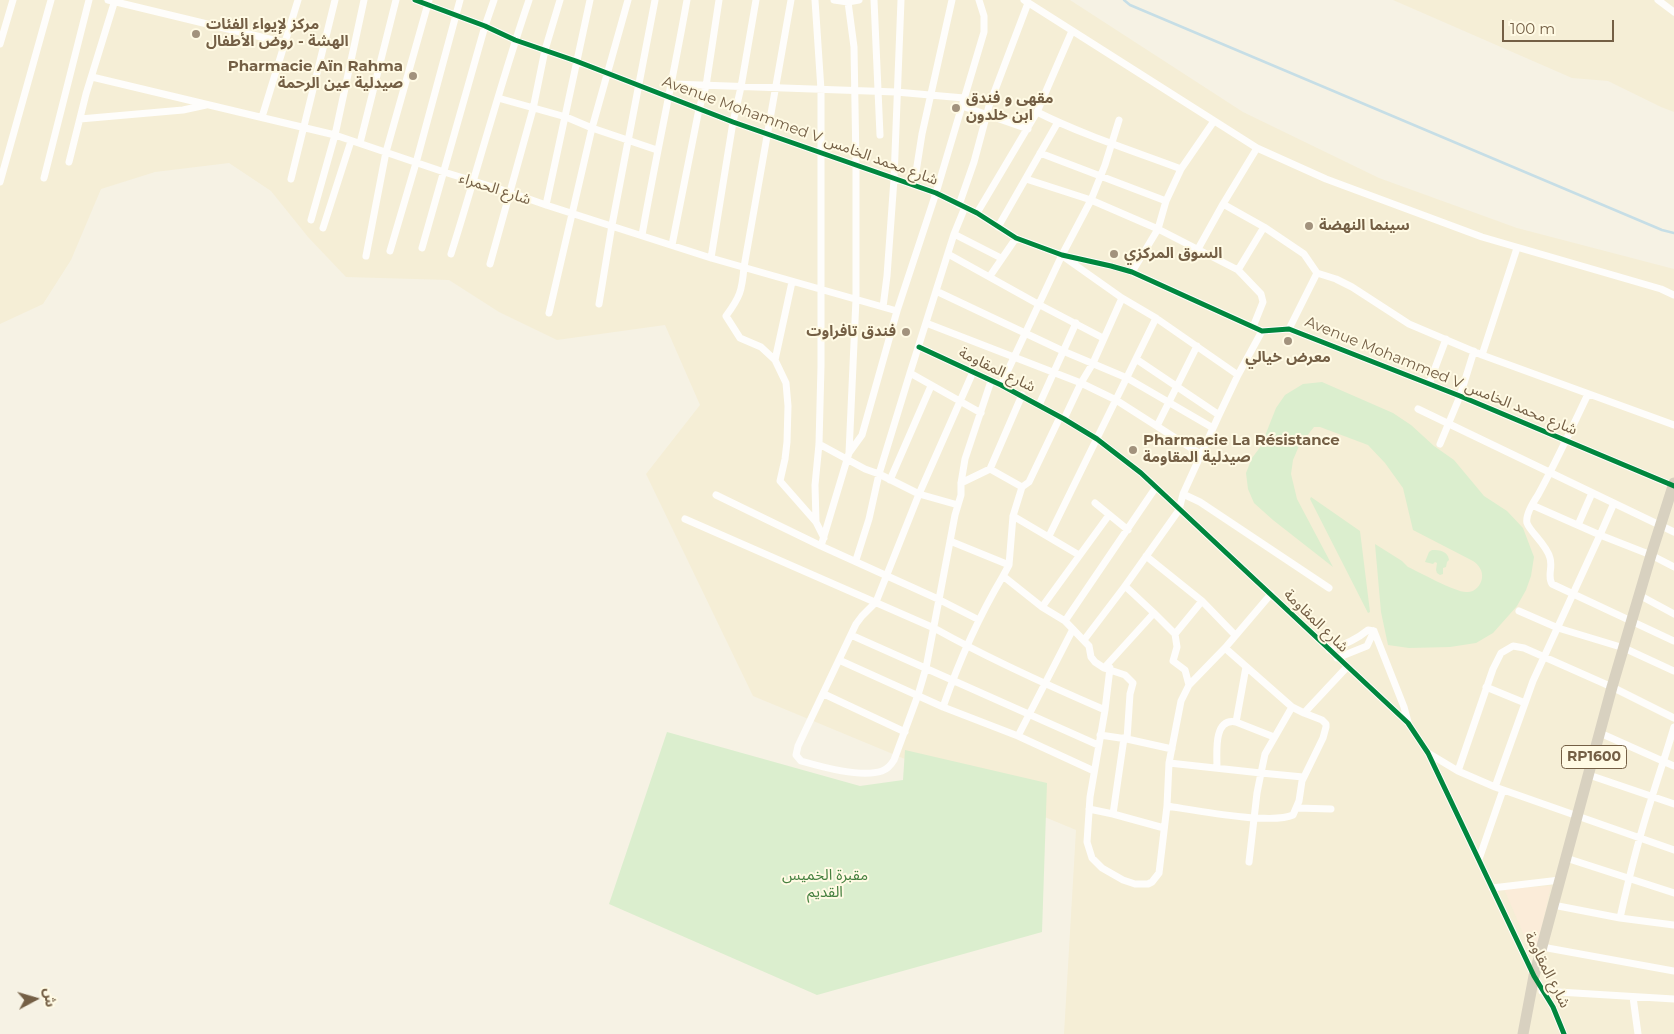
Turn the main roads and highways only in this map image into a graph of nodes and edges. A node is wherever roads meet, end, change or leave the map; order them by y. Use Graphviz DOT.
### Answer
graph roads {
  1 [pos="1674,485"];
  2 [pos="1523,1034"];
  1 -- 2 [label="main road, RP1600"];
}
